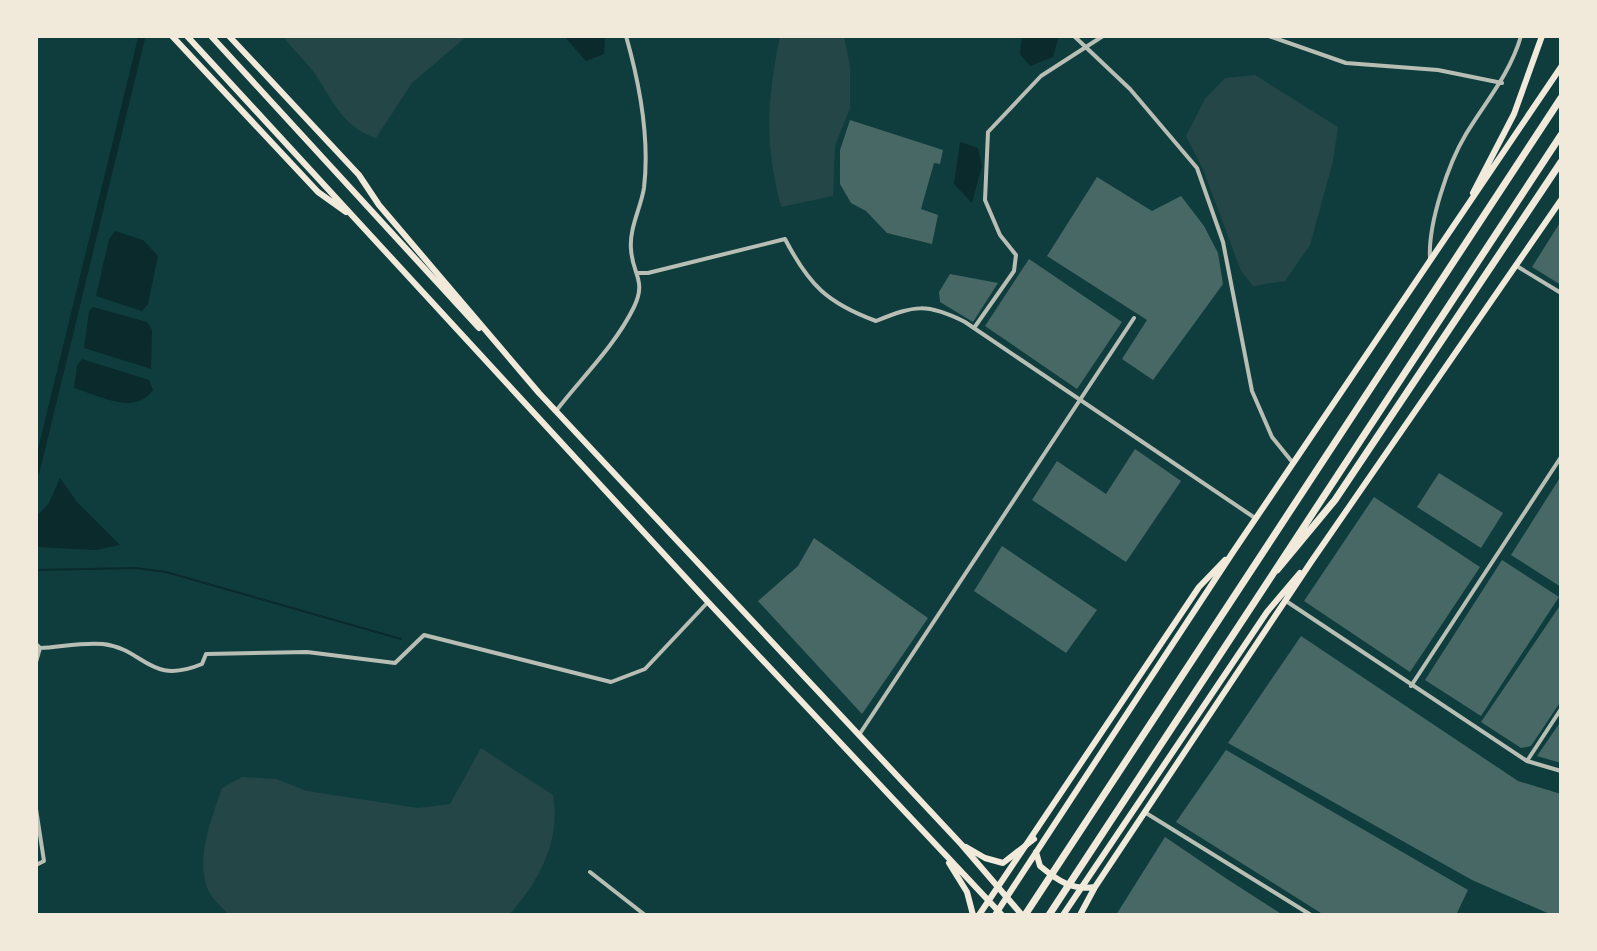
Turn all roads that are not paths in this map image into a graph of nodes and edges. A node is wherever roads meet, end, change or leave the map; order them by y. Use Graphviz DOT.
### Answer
graph roads {
  1 [pos="172,36"];
  2 [pos="187,36"];
  3 [pos="211,36"];
  4 [pos="229,36"];
  5 [pos="626,36"];
  6 [pos="1074,36"];
  7 [pos="1103,36"];
  8 [pos="1269,36"];
  9 [pos="1521,36"];
  10 [pos="1542,37"];
  11 [pos="1084,48"];
  12 [pos="1561,67"];
  13 [pos="1502,83"];
  14 [pos="1561,98"];
  15 [pos="1561,135"];
  16 [pos="1561,162"];
  17 [pos="1561,198"];
  18 [pos="355,219"];
  19 [pos="1459,219"];
  20 [pos="1430,258"];
  21 [pos="1514,264"];
  22 [pos="637,273"];
  23 [pos="1561,293"];
  24 [pos="1134,318"];
  25 [pos="974,328"];
  26 [pos="539,393"];
  27 [pos="1081,398"];
  28 [pos="556,411"];
  29 [pos="1561,457"];
  30 [pos="1293,463"];
  31 [pos="1256,519"];
  32 [pos="1233,552"];
  33 [pos="1311,562"];
  34 [pos="1257,595"];
  35 [pos="1286,601"];
  36 [pos="708,602"];
  37 [pos="38,646"];
  38 [pos="36,662"];
  39 [pos="1411,686"];
  40 [pos="1561,709"];
  41 [pos="859,735"];
  42 [pos="1527,761"];
  43 [pos="1561,771"];
  44 [pos="36,809"];
  45 [pos="1146,813"];
  46 [pos="1034,839"];
  47 [pos="961,844"];
  48 [pos="941,850"];
  49 [pos="36,865"];
  50 [pos="590,872"];
  51 [pos="1095,887"];
  52 [pos="999,889"];
  53 [pos="989,900"];
  54 [pos="645,915"];
  55 [pos="976,915"];
  56 [pos="995,915"];
  57 [pos="1002,915"];
  58 [pos="1024,915"];
  59 [pos="1049,915"];
  60 [pos="1063,915"];
  61 [pos="1080,915"];
  62 [pos="1311,915"];
  1 -- 18 [label="main road"];
  2 -- 18 [label="main road"];
  3 -- 26 [label="main road"];
  4 -- 26 [label="main road"];
  5 -- 22 [label="street"];
  6 -- 11 [label="street"];
  7 -- 11 [label="street"];
  8 -- 13 [label="street"];
  9 -- 13 [label="street"];
  10 -- 19 [label="main road"];
  11 -- 25 [label="street"];
  11 -- 30 [label="street"];
  12 -- 19 [label="main road"];
  13 -- 20 [label="street"];
  14 -- 58 [label="highway"];
  15 -- 34 [label="highway"];
  16 -- 34 [label="highway"];
  17 -- 21 [label="main road"];
  18 -- 36 [label="main road"];
  19 -- 20 [label="main road"];
  20 -- 30 [label="main road"];
  21 -- 23 [label="street"];
  21 -- 33 [label="main road"];
  22 -- 25 [label="street"];
  22 -- 28 [label="street"];
  24 -- 27 [label="street"];
  25 -- 27 [label="street"];
  26 -- 28 [label="main road"];
  27 -- 31 [label="street"];
  27 -- 41 [label="street"];
  28 -- 41 [label="main road"];
  29 -- 39 [label="street"];
  30 -- 31 [label="main road"];
  31 -- 32 [label="main road"];
  32 -- 46 [label="main road"];
  32 -- 56 [label="main road"];
  33 -- 35 [label="main road"];
  33 -- 60 [label="main road"];
  34 -- 59 [label="highway"];
  35 -- 39 [label="street"];
  35 -- 45 [label="main road"];
  36 -- 37 [label="street"];
  36 -- 48 [label="main road"];
  37 -- 38 [label="street"];
  39 -- 42 [label="street"];
  40 -- 42 [label="street"];
  41 -- 47 [label="main road"];
  42 -- 43 [label="street"];
  44 -- 49 [label="street"];
  45 -- 51 [label="main road"];
  45 -- 62 [label="street"];
  46 -- 47 [label="main road"];
  46 -- 51 [label="main road"];
  46 -- 52 [label="main road"];
  47 -- 52 [label="main road"];
  48 -- 53 [label="main road"];
  48 -- 55 [label="main road"];
  50 -- 54 [label="street"];
  51 -- 61 [label="main road"];
  52 -- 53 [label="main road"];
  52 -- 58 [label="main road"];
  53 -- 55 [label="main road"];
  53 -- 57 [label="main road"];
}
